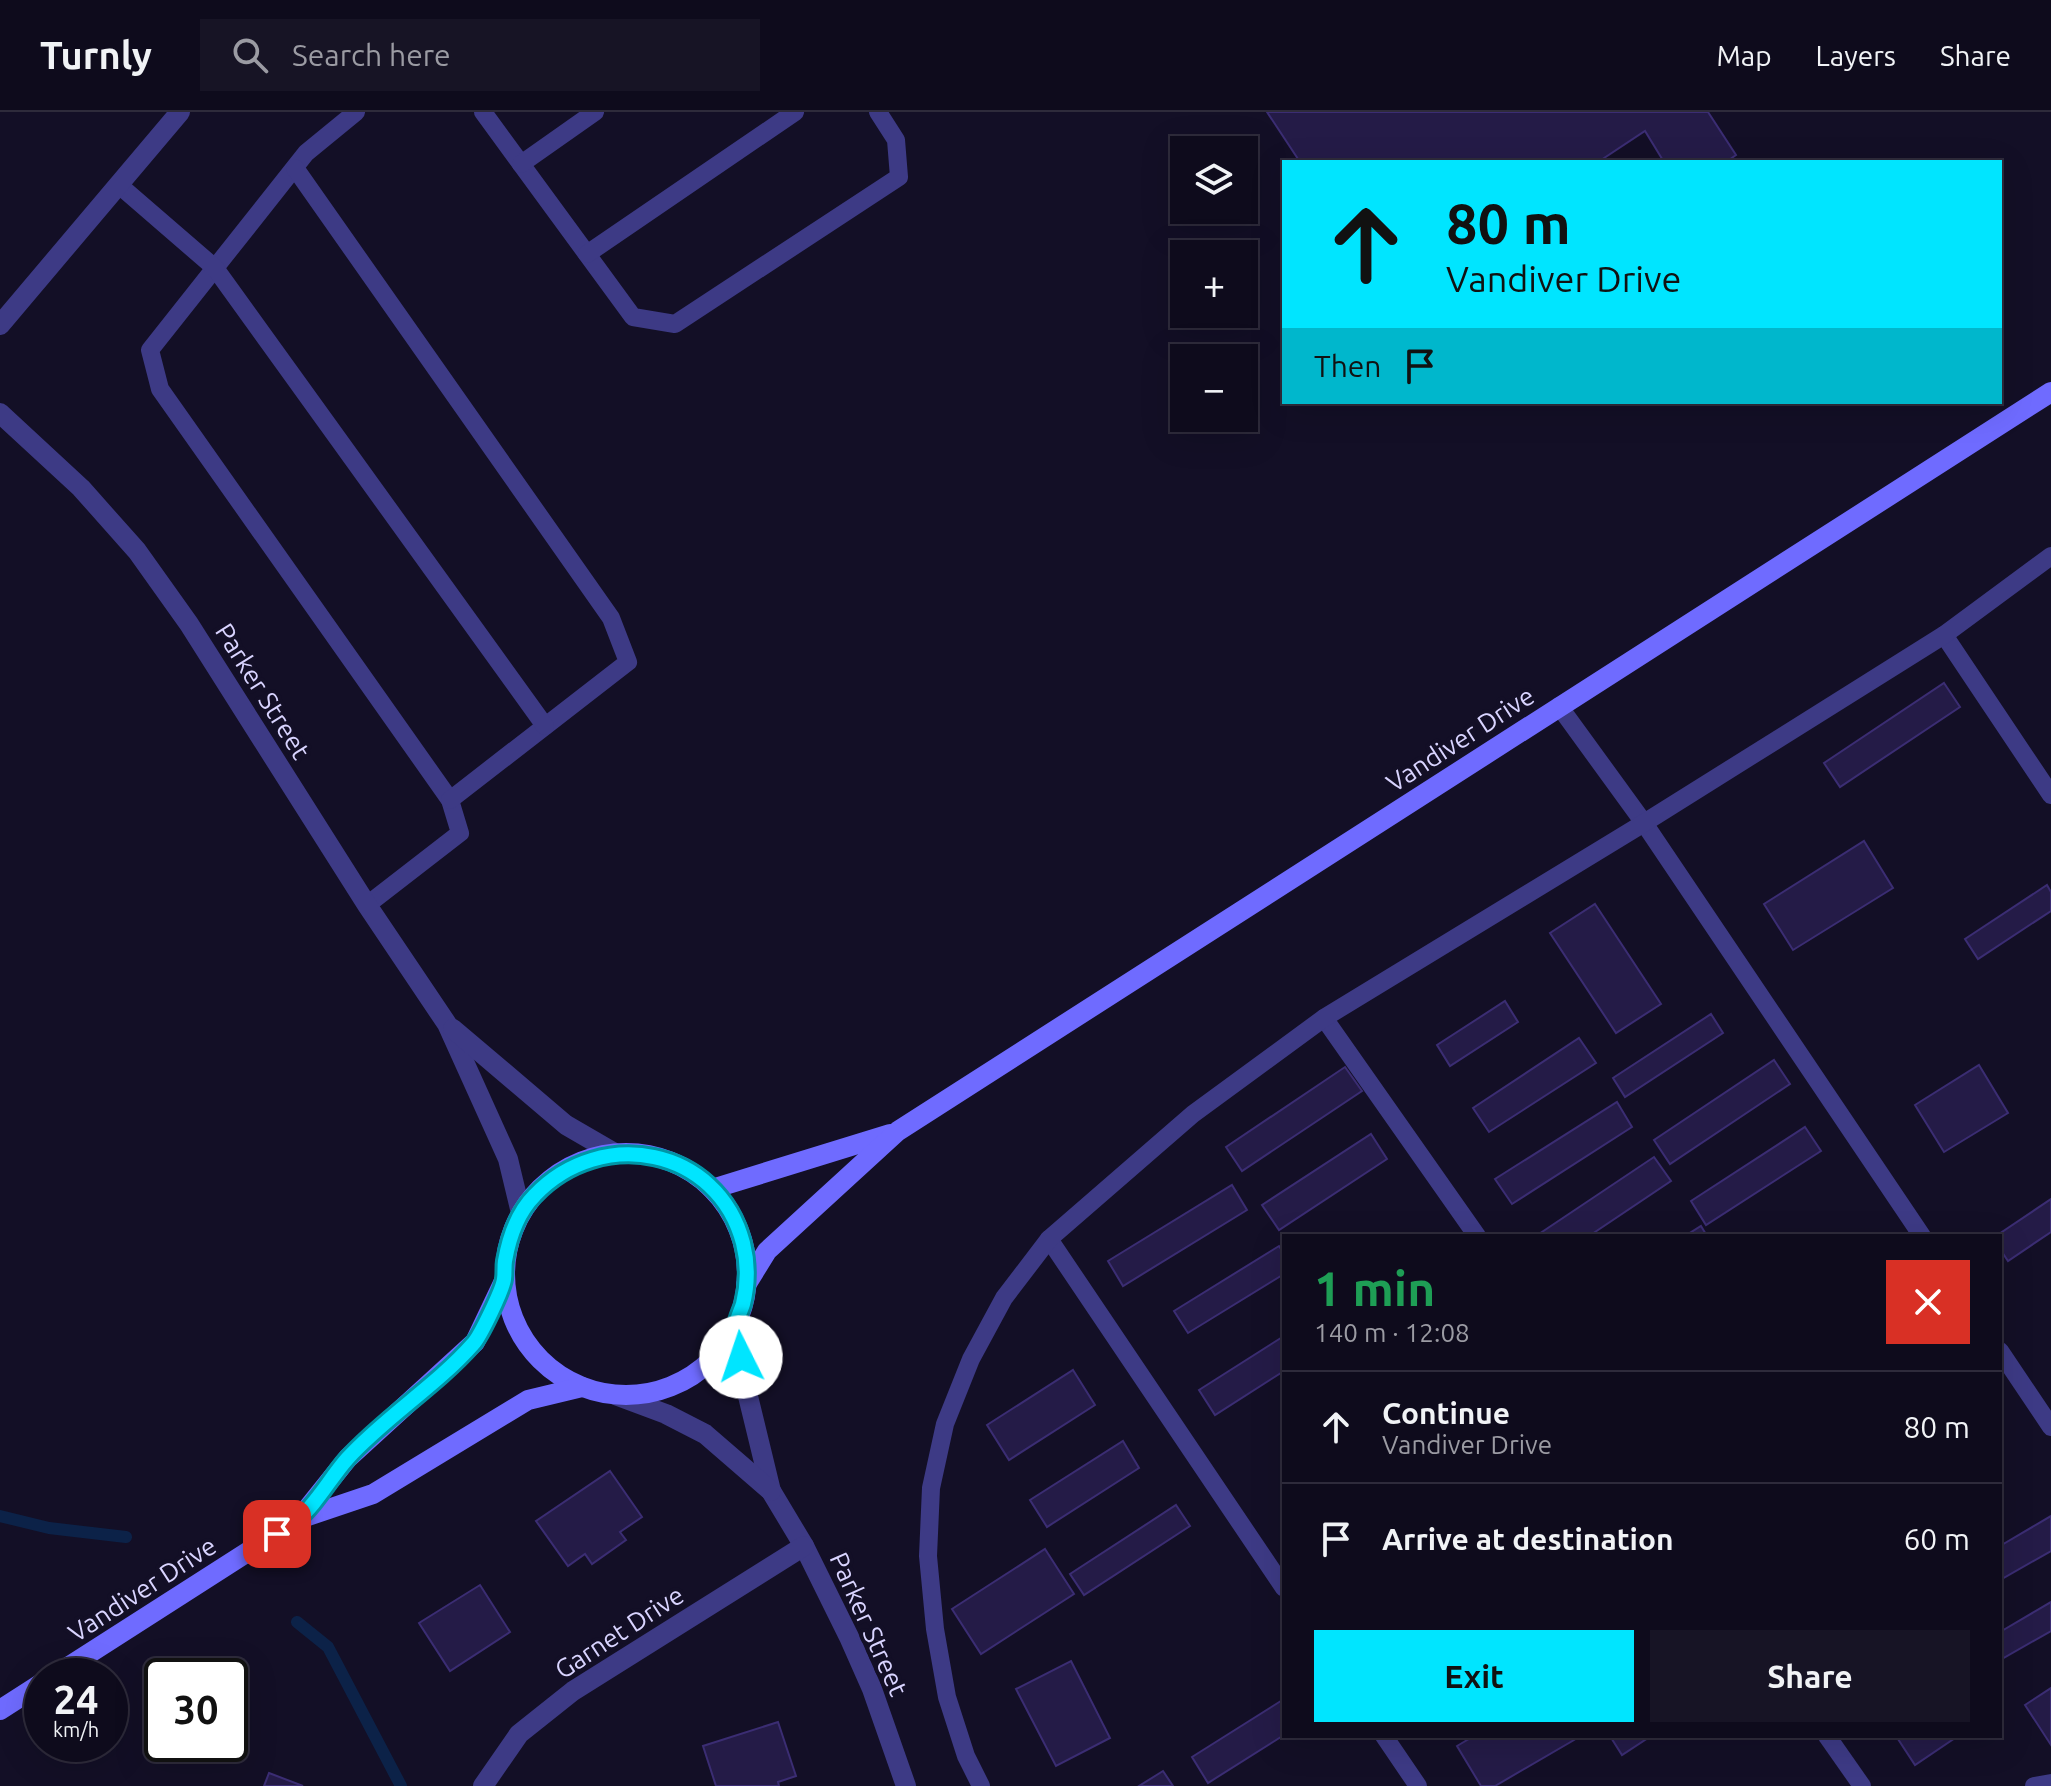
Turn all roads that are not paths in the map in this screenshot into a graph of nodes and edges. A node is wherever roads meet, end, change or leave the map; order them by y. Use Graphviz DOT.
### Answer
graph roads {
  1 [pos="180,112"];
  2 [pos="356,112"];
  3 [pos="483,112"];
  4 [pos="595,112"];
  5 [pos="795,112"];
  6 [pos="878,112"];
  7 [pos="521,164"];
  8 [pos="295,168"];
  9 [pos="119,185"];
  10 [pos="587,254"];
  11 [pos="215,268"];
  12 [pos="0,325"];
  13 [pos="2051,392"];
  14 [pos="0,413"];
  15 [pos="2051,556"];
  16 [pos="1944,635"];
  17 [pos="1559,706"];
  18 [pos="545,726"];
  19 [pos="2051,795"];
  20 [pos="450,800"];
  21 [pos="1644,823"];
  22 [pos="367,905"];
  23 [pos="1324,1018"];
  24 [pos="447,1024"];
  25 [pos="898,1131"];
  26 [pos="616,1154"];
  27 [pos="712,1189"];
  28 [pos="521,1213"];
  29 [pos="1476,1234"];
  30 [pos="1921,1234"];
  31 [pos="1049,1239"];
  32 [pos="504,1281"];
  33 [pos="746,1285"];
  34 [pos="735,1325"];
  35 [pos="2002,1354"];
  36 [pos="582,1387"];
  37 [pos="615,1395"];
  38 [pos="2051,1427"];
  39 [pos="771,1491"];
  40 [pos="299,1519"];
  41 [pos="804,1546"];
  42 [pos="1282,1585"];
  43 [pos="82,1658"];
  44 [pos="24,1695"];
  45 [pos="0,1710"];
  46 [pos="1385,1738"];
  47 [pos="1828,1738"];
  48 [pos="2051,1783"];
  49 [pos="483,1786"];
  50 [pos="906,1786"];
  51 [pos="981,1786"];
  52 [pos="1418,1786"];
  53 [pos="1862,1786"];
  54 [pos="2034,1786"];
  1 -- 9 [label="street"];
  2 -- 8 [label="lane"];
  3 -- 7 [label="lane"];
  4 -- 7 [label="lane"];
  5 -- 10 [label="lane"];
  6 -- 10 [label="lane"];
  7 -- 10 [label="lane"];
  8 -- 11 [label="lane"];
  8 -- 18 [label="lane"];
  9 -- 11 [label="lane"];
  9 -- 12 [label="street"];
  11 -- 18 [label="lane"];
  11 -- 20 [label="lane"];
  13 -- 17 [label="main road, Vandiver Drive"];
  14 -- 22 [label="street, Parker Street"];
  15 -- 16 [label="lane"];
  16 -- 19 [label="lane"];
  16 -- 21 [label="lane"];
  17 -- 21 [label="lane"];
  17 -- 25 [label="main road, Vandiver Drive"];
  18 -- 20 [label="lane"];
  20 -- 22 [label="lane"];
  21 -- 23 [label="lane"];
  21 -- 30 [label="lane"];
  22 -- 24 [label="street, Parker Street"];
  23 -- 29 [label="lane"];
  23 -- 31 [label="lane"];
  24 -- 26 [label="street, Parker Street"];
  24 -- 28 [label="street, Parker Street"];
  25 -- 27 [label="main road, Vandiver Drive"];
  25 -- 33 [label="main road, Vandiver Drive"];
  26 -- 27 [label="main road"];
  26 -- 28 [label="main road"];
  27 -- 33 [label="main road"];
  28 -- 32 [label="main road"];
  31 -- 42 [label="lane"];
  31 -- 51 [label="lane"];
  32 -- 36 [label="main road"];
  32 -- 40 [label="main road, Vandiver Drive"];
  33 -- 34 [label="main road"];
  34 -- 37 [label="main road"];
  34 -- 39 [label="street, Parker Street"];
  35 -- 38 [label="lane"];
  36 -- 37 [label="main road"];
  36 -- 40 [label="main road, Vandiver Drive"];
  37 -- 39 [label="street, Parker Street"];
  39 -- 41 [label="street, Parker Street"];
  40 -- 43 [label="main road, Vandiver Drive"];
  41 -- 49 [label="street, Garnet Drive"];
  41 -- 50 [label="street, Parker Street"];
  44 -- 45 [label="main road"];
  46 -- 52 [label="lane"];
  47 -- 53 [label="lane"];
  48 -- 54 [label="lane"];
}
